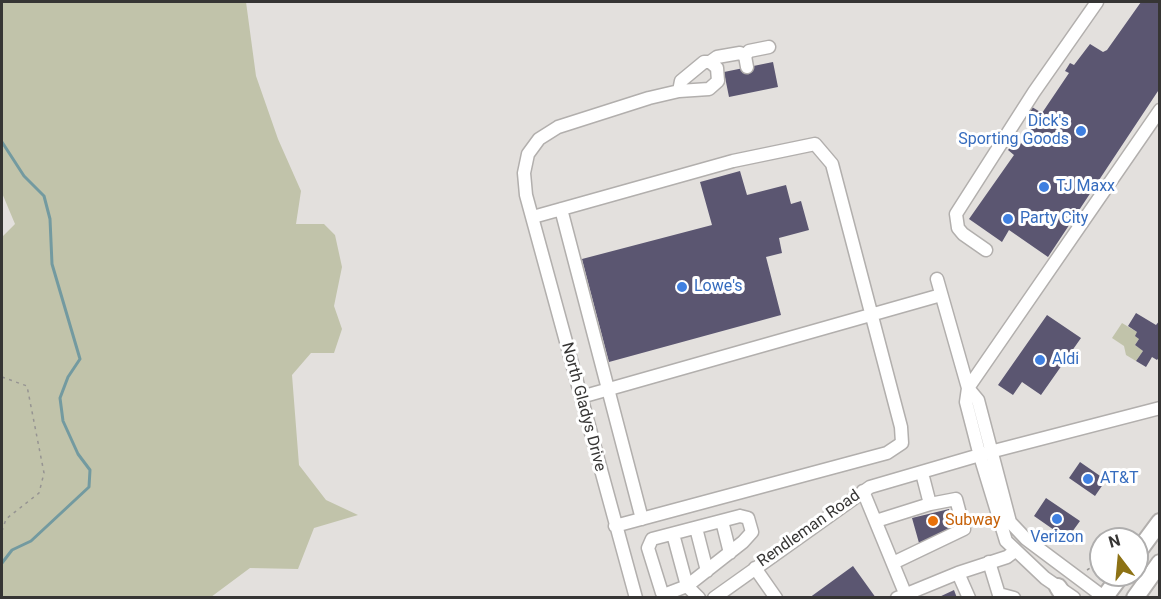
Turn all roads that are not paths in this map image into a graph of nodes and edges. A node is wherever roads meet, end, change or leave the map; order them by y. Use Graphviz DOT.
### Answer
graph roads {
  1 [pos="1097,2"];
  2 [pos="769,46"];
  3 [pos="710,62"];
  4 [pos="679,91"];
  5 [pos="1160,110"];
  6 [pos="561,209"];
  7 [pos="533,217"];
  8 [pos="986,250"];
  9 [pos="937,279"];
  10 [pos="941,295"];
  11 [pos="870,315"];
  12 [pos="968,388"];
  13 [pos="608,391"];
  14 [pos="581,397"];
  15 [pos="1160,408"];
  16 [pos="985,454"];
  17 [pos="922,473"];
  18 [pos="863,491"];
  19 [pos="930,504"];
  20 [pos="642,519"];
  21 [pos="722,521"];
  22 [pos="876,521"];
  23 [pos="1160,522"];
  24 [pos="615,526"];
  25 [pos="696,528"];
  26 [pos="673,534"];
  27 [pos="1149,537"];
  28 [pos="1015,551"];
  29 [pos="730,553"];
  30 [pos="989,562"];
  31 [pos="892,563"];
  32 [pos="1160,563"];
  33 [pos="755,568"];
  34 [pos="707,571"];
  35 [pos="958,573"];
  36 [pos="687,586"];
  37 [pos="1146,589"];
  38 [pos="1062,592"];
  39 [pos="903,596"];
  40 [pos="999,596"];
  41 [pos="636,597"];
  42 [pos="699,597"];
  43 [pos="714,597"];
  44 [pos="776,597"];
  45 [pos="969,597"];
  46 [pos="1014,597"];
  47 [pos="1074,597"];
  48 [pos="1104,597"];
  49 [pos="1135,597"];
  1 -- 8 [label="street"];
  2 -- 3 [label="street"];
  3 -- 4 [label="street"];
  3 -- 4 [label="street, North Gladys Drive"];
  4 -- 7 [label="street, North Gladys Drive"];
  5 -- 12 [label="street"];
  6 -- 7 [label="street"];
  6 -- 11 [label="street"];
  6 -- 13 [label="street"];
  7 -- 14 [label="street, North Gladys Drive"];
  9 -- 10 [label="street"];
  10 -- 11 [label="street"];
  10 -- 12 [label="street"];
  11 -- 13 [label="street"];
  11 -- 20 [label="street"];
  12 -- 16 [label="street"];
  13 -- 14 [label="street"];
  13 -- 20 [label="street"];
  14 -- 24 [label="street, North Gladys Drive"];
  15 -- 16 [label="street, Rendleman Road"];
  16 -- 17 [label="street, Rendleman Road"];
  16 -- 28 [label="street"];
  16 -- 48 [label="street"];
  17 -- 18 [label="street, Rendleman Road"];
  17 -- 19 [label="street"];
  18 -- 22 [label="street"];
  18 -- 33 [label="street, Rendleman Road"];
  19 -- 22 [label="street"];
  19 -- 31 [label="street"];
  20 -- 24 [label="street"];
  21 -- 25 [label="street"];
  21 -- 29 [label="street"];
  21 -- 29 [label="street"];
  22 -- 31 [label="street"];
  23 -- 27 [label="highway"];
  24 -- 41 [label="street, North Gladys Drive"];
  25 -- 26 [label="street"];
  25 -- 34 [label="street"];
  26 -- 36 [label="street"];
  26 -- 36 [label="street"];
  28 -- 30 [label="street"];
  28 -- 38 [label="street"];
  29 -- 34 [label="street"];
  30 -- 35 [label="street"];
  30 -- 40 [label="street"];
  31 -- 39 [label="street"];
  32 -- 37 [label="highway"];
  33 -- 43 [label="street, Rendleman Road"];
  33 -- 44 [label="street"];
  34 -- 36 [label="street"];
  35 -- 39 [label="street"];
  35 -- 45 [label="street"];
  36 -- 42 [label="street"];
  37 -- 49 [label="highway"];
  38 -- 47 [label="street"];
  40 -- 46 [label="street"];
}
